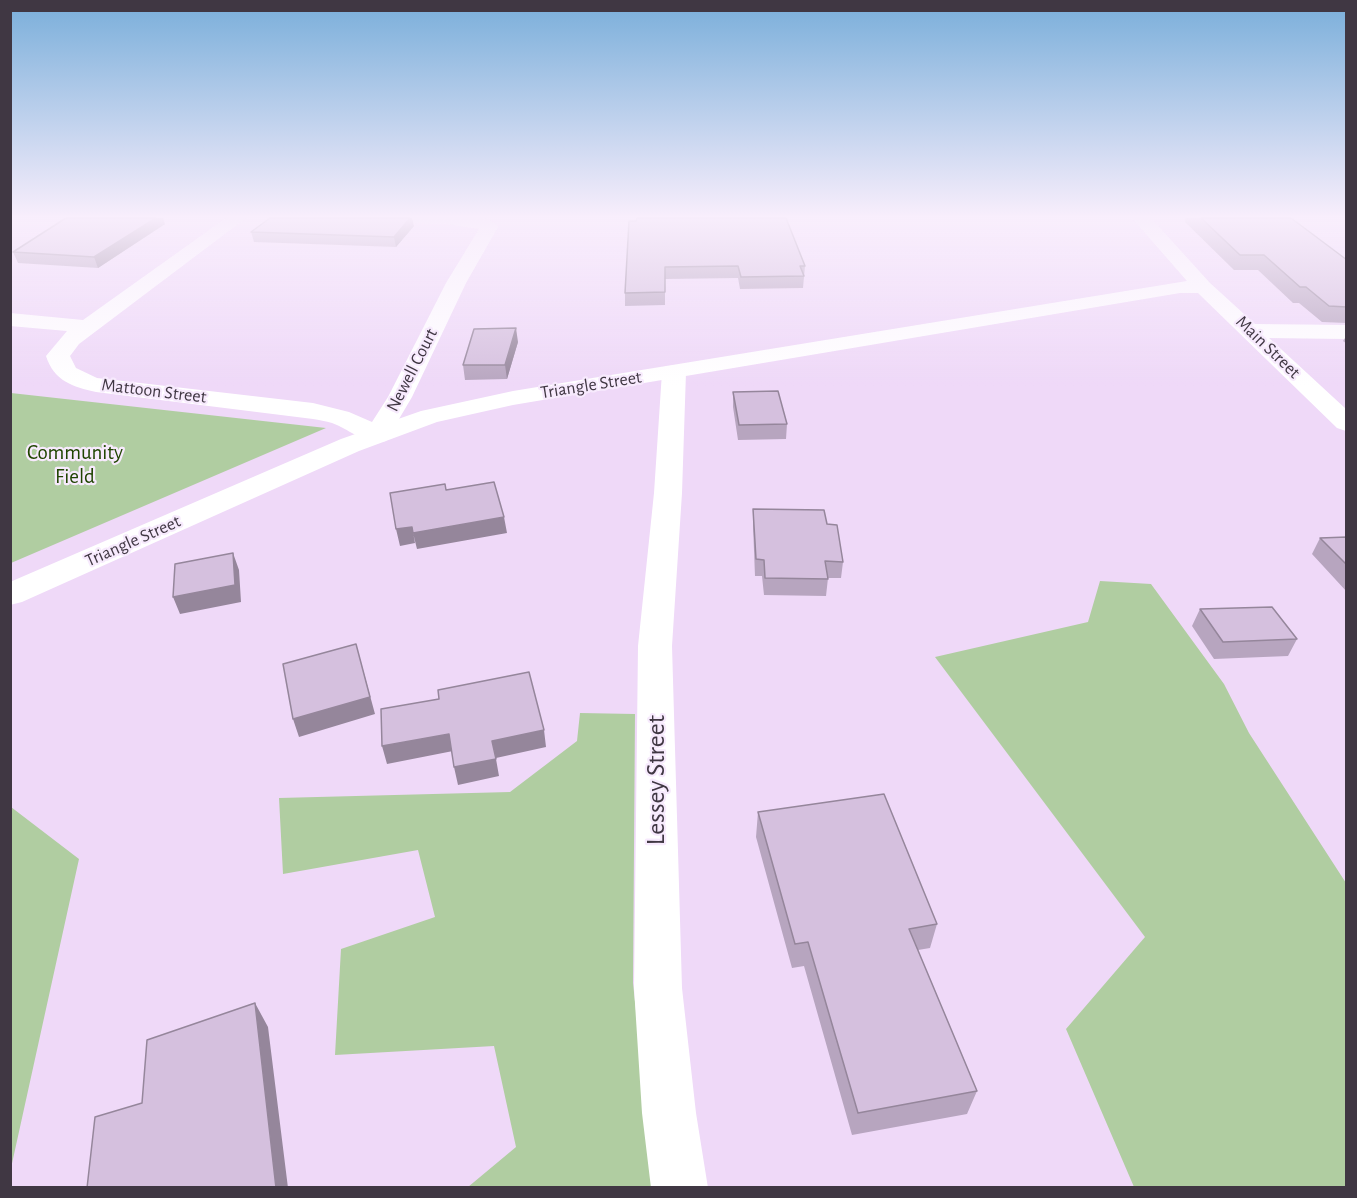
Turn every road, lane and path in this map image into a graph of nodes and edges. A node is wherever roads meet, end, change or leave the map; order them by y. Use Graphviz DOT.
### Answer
graph roads {
  1 [pos="160,274"];
  2 [pos="461,274"];
  3 [pos="1191,274"];
  4 [pos="1203,287"];
  5 [pos="10,319"];
  6 [pos="87,327"];
  7 [pos="1251,331"];
  8 [pos="1347,332"];
  9 [pos="674,372"];
  10 [pos="1347,423"];
  11 [pos="377,435"];
  12 [pos="10,595"];
  13 [pos="681,1188"];
  1 -- 6 [label="street"];
  2 -- 11 [label="street, Newell Court"];
  3 -- 4 [label="street, Main Street"];
  4 -- 7 [label="street, Main Street"];
  4 -- 9 [label="street, Triangle Street"];
  5 -- 6 [label="street"];
  6 -- 11 [label="street, Mattoon Street"];
  7 -- 8 [label="street"];
  7 -- 10 [label="street, Main Street"];
  9 -- 11 [label="street, Triangle Street"];
  9 -- 13 [label="street, Lessey Street"];
  11 -- 12 [label="street, Triangle Street"];
}
